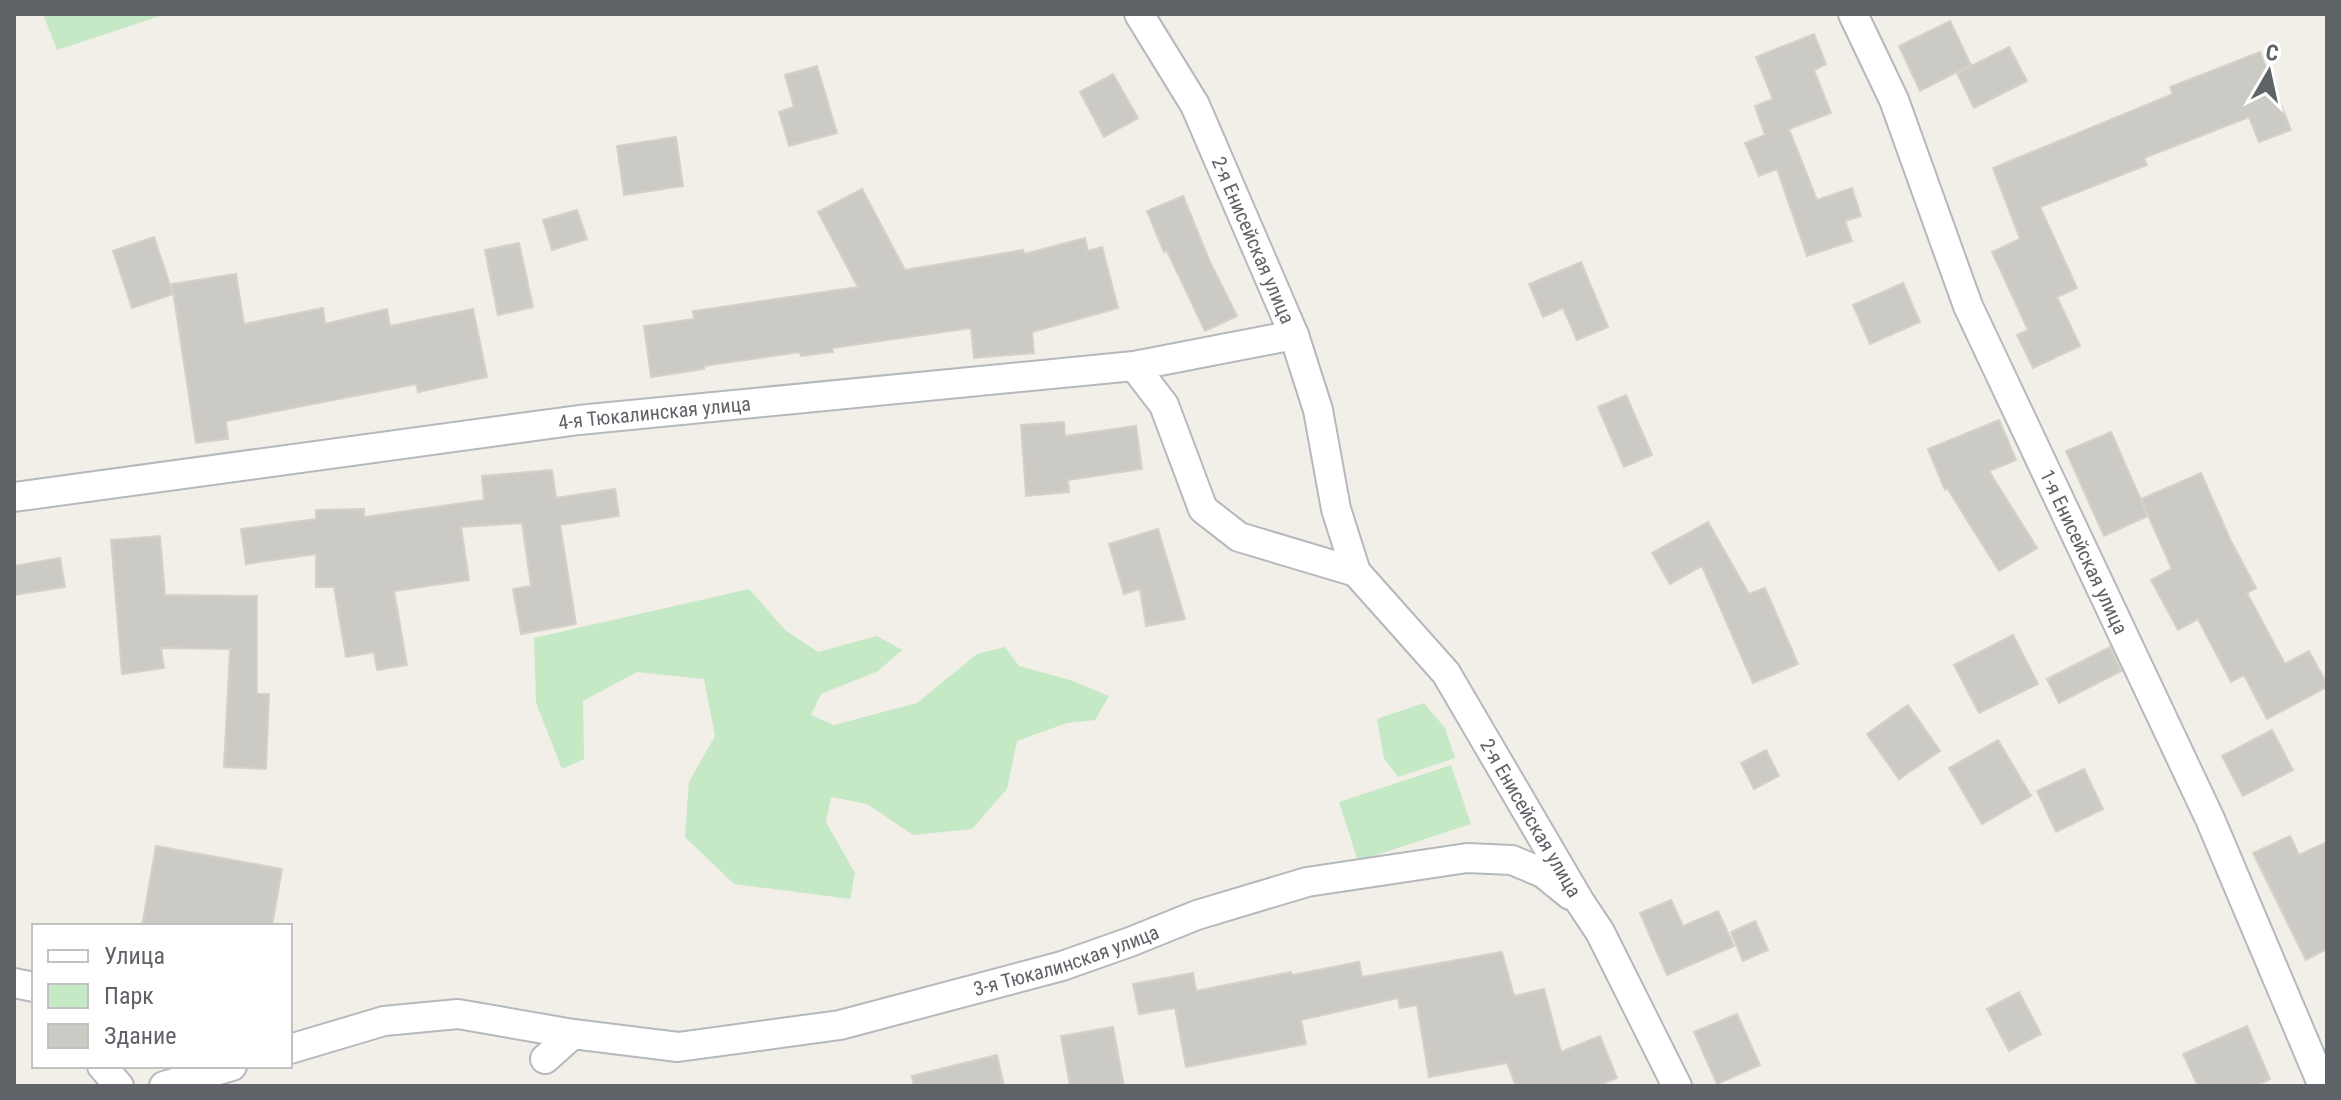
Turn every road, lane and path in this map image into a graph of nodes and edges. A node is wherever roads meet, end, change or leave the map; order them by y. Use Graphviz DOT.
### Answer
graph roads {
  1 [pos="1139,14"];
  2 [pos="1853,14"];
  3 [pos="1294,335"];
  4 [pos="1134,366"];
  5 [pos="14,497"];
  6 [pos="1356,572"];
  7 [pos="1580,902"];
  8 [pos="573,1034"];
  9 [pos="292,1048"];
  10 [pos="545,1059"];
  11 [pos="104,1068"];
  12 [pos="225,1068"];
  13 [pos="119,1086"];
  14 [pos="164,1086"];
  15 [pos="1677,1086"];
  16 [pos="2323,1086"];
  1 -- 3 [label="street, 2-я Енисейская улица"];
  2 -- 16 [label="street, 1-я Енисейская улица"];
  3 -- 4 [label="street, 4-я Тюкалинская улица"];
  3 -- 6 [label="street, 2-я Енисейская улица"];
  4 -- 5 [label="street, 4-я Тюкалинская улица"];
  4 -- 6 [label="street"];
  6 -- 7 [label="street, 2-я Енисейская улица"];
  7 -- 8 [label="street, 3-я Тюкалинская улица"];
  7 -- 15 [label="street, 2-я Енисейская улица"];
  8 -- 9 [label="street, 3-я Тюкалинская улица"];
  8 -- 10 [label="street"];
  11 -- 13 [label="street"];
  12 -- 14 [label="street"];
}
